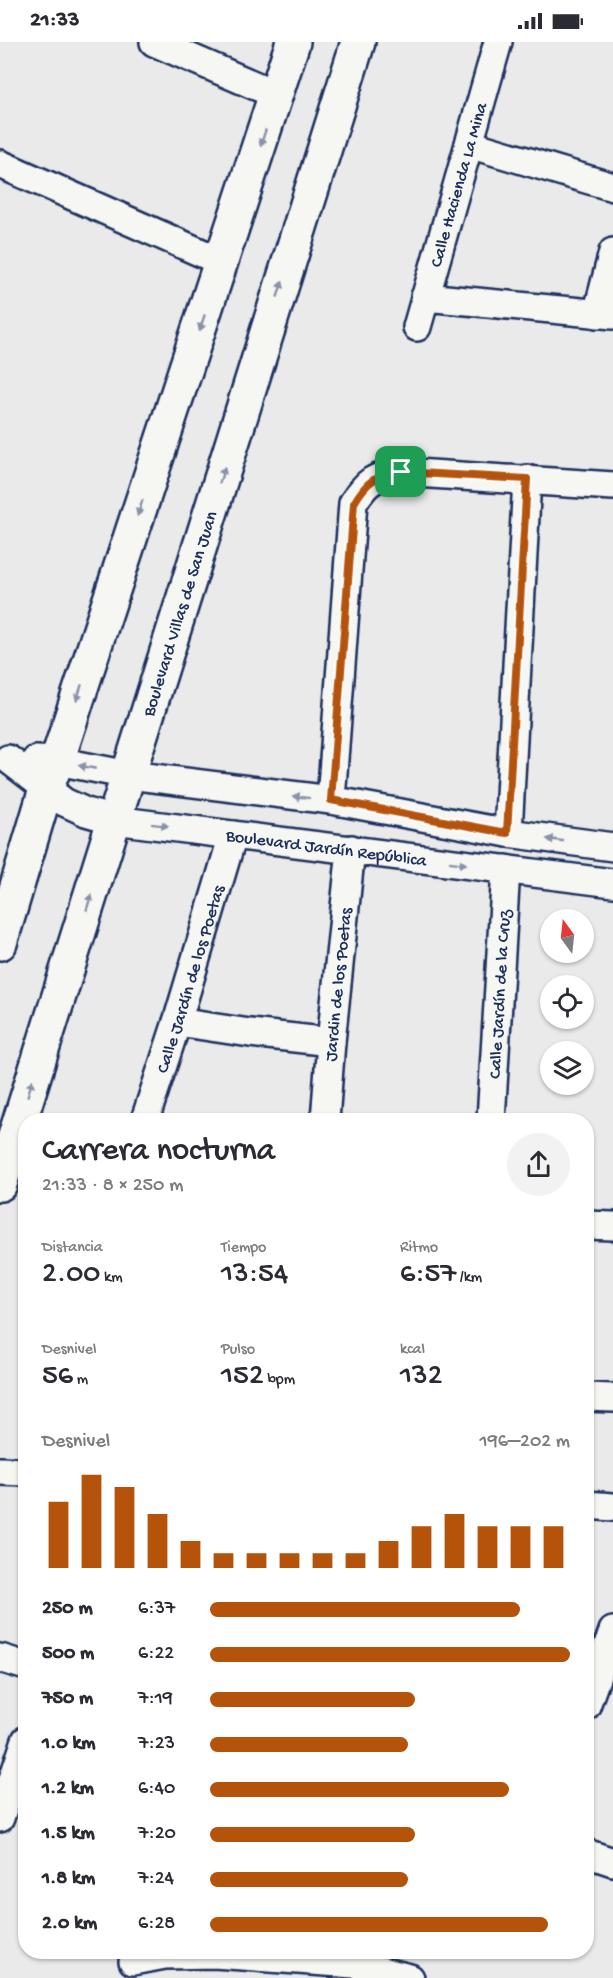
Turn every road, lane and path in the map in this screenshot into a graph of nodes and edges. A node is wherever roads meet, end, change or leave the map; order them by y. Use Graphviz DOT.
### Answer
graph roads {
  1 [pos="154,42"];
  2 [pos="293,42"];
  3 [pos="358,42"];
  4 [pos="498,42"];
  5 [pos="277,95"];
  6 [pos="469,144"];
  7 [pos="0,164"];
  8 [pos="613,187"];
  9 [pos="613,252"];
  10 [pos="222,261"];
  11 [pos="425,297"];
  12 [pos="605,314"];
  13 [pos="417,327"];
  14 [pos="527,479"];
  15 [pos="613,486"];
  16 [pos="4,758"];
  17 [pos="52,775"];
  18 [pos="129,775"];
  19 [pos="331,800"];
  20 [pos="114,820"];
  21 [pos="507,833"];
  22 [pos="233,835"];
  23 [pos="613,848"];
  24 [pos="351,849"];
  25 [pos="506,868"];
  26 [pos="613,883"];
  27 [pos="1,939"];
  28 [pos="177,1022"];
  29 [pos="331,1042"];
  30 [pos="22,1113"];
  31 [pos="147,1113"];
  32 [pos="326,1113"];
  33 [pos="492,1113"];
  34 [pos="18,1127"];
  35 [pos="0,1184"];
  36 [pos="594,1225"];
  37 [pos="613,1226"];
  38 [pos="594,1397"];
  39 [pos="613,1398"];
  40 [pos="0,1471"];
  41 [pos="18,1472"];
  42 [pos="594,1506"];
  43 [pos="613,1507"];
  44 [pos="613,1631"];
  45 [pos="0,1658"];
  46 [pos="18,1664"];
  47 [pos="594,1684"];
  48 [pos="18,1764"];
  49 [pos="0,1818"];
  50 [pos="594,1856"];
  51 [pos="613,1862"];
  52 [pos="149,1959"];
  53 [pos="284,1959"];
  54 [pos="133,1963"];
  55 [pos="410,1978"];
  1 -- 5 [label="street"];
  2 -- 5 [label="street"];
  18 -- 3 [label="street, Boulevard Villas de San Juan, one-way"];
  4 -- 6 [label="street, Calle Hacienda La Mina"];
  5 -- 10 [label="street, one-way"];
  6 -- 8 [label="street"];
  6 -- 11 [label="street, Calle Hacienda La Mina"];
  7 -- 10 [label="street"];
  9 -- 12 [label="street"];
  10 -- 17 [label="street, one-way"];
  11 -- 12 [label="street"];
  11 -- 13 [label="street, Calle Hacienda La Mina"];
  14 -- 15 [label="street"];
  14 -- 19 [label="street"];
  14 -- 21 [label="street"];
  16 -- 17 [label="street"];
  18 -- 17 [label="street, one-way"];
  17 -- 20 [label="street, Boulevard Jardín República"];
  17 -- 27 [label="street"];
  19 -- 18 [label="street, one-way"];
  18 -- 20 [label="street, Boulevard Villas de San Juan"];
  19 -- 21 [label="street"];
  20 -- 22 [label="street, Boulevard Jardín República, one-way"];
  30 -- 20 [label="street, Boulevard Villas de San Juan, one-way"];
  23 -- 21 [label="street, one-way"];
  22 -- 24 [label="street, Boulevard Jardín República"];
  22 -- 28 [label="street, Calle Jardín de los Poetas"];
  24 -- 25 [label="street, Boulevard Jardín República, one-way"];
  24 -- 29 [label="street, Jardin de los Poetas"];
  25 -- 26 [label="street, Boulevard Jardín República"];
  25 -- 33 [label="street, Calle Jardín de la Cruz"];
  28 -- 29 [label="street"];
  28 -- 31 [label="street, Calle Jardín de los Poetas"];
  29 -- 32 [label="street, Jardin de los Poetas"];
  35 -- 34 [label="street, Boulevard Villas de San Juan, one-way"];
  36 -- 37 [label="street"];
  38 -- 39 [label="street"];
  40 -- 41 [label="street"];
  42 -- 43 [label="street"];
  44 -- 47 [label="street"];
  45 -- 46 [label="street"];
  48 -- 49 [label="street"];
  50 -- 51 [label="street"];
  52 -- 54 [label="street"];
  53 -- 55 [label="street"];
}
